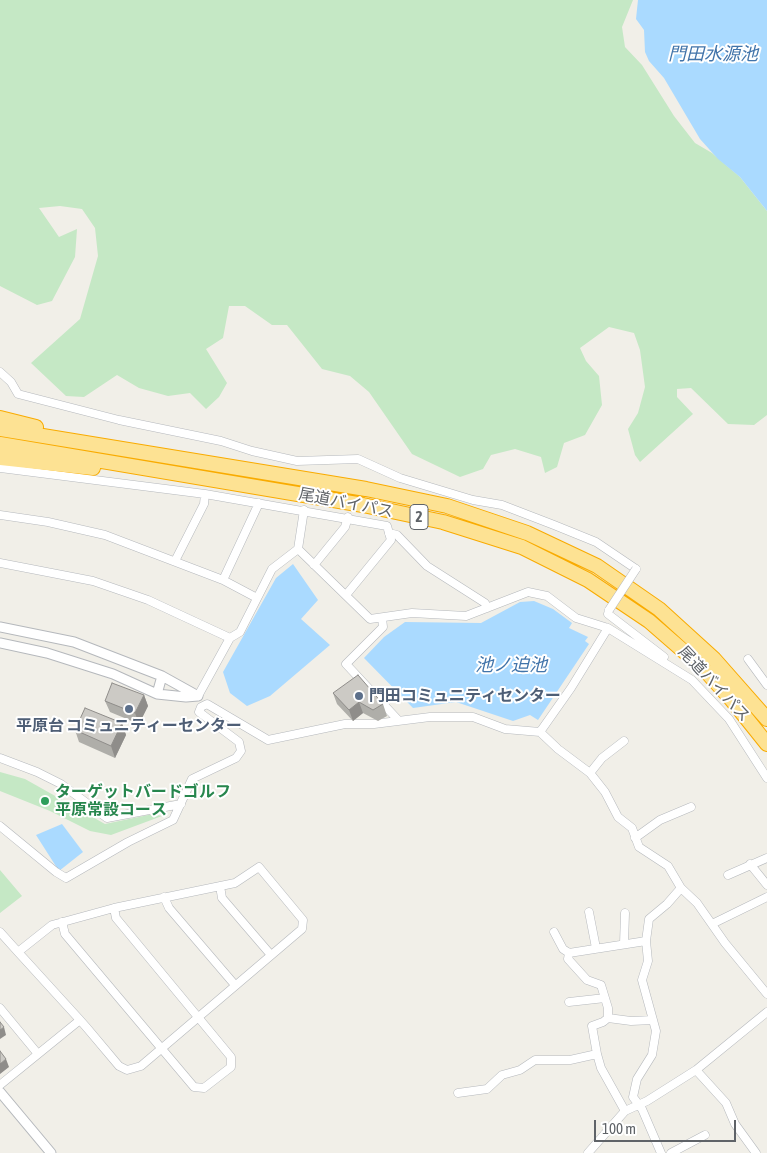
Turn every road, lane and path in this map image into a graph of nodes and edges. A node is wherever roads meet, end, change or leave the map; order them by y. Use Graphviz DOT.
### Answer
graph roads {
  1 [pos="0,372"];
  2 [pos="0,418"];
  3 [pos="0,429"];
  4 [pos="0,444"];
  5 [pos="122,449"];
  6 [pos="0,458"];
  7 [pos="0,468"];
  8 [pos="238,482"];
  9 [pos="206,494"];
  10 [pos="259,503"];
  11 [pos="304,510"];
  12 [pos="0,515"];
  13 [pos="348,517"];
  14 [pos="389,534"];
  15 [pos="298,549"];
  16 [pos="175,561"];
  17 [pos="0,563"];
  18 [pos="314,565"];
  19 [pos="223,580"];
  20 [pos="346,596"];
  21 [pos="257,598"];
  22 [pos="487,608"];
  23 [pos="382,618"];
  24 [pos="0,627"];
  25 [pos="608,628"];
  26 [pos="230,638"];
  27 [pos="0,643"];
  28 [pos="748,659"];
  29 [pos="668,664"];
  30 [pos="162,676"];
  31 [pos="767,685"];
  32 [pos="157,694"];
  33 [pos="198,696"];
  34 [pos="767,719"];
  35 [pos="398,720"];
  36 [pos="540,732"];
  37 [pos="624,741"];
  38 [pos="767,744"];
  39 [pos="0,758"];
  40 [pos="590,773"];
  41 [pos="767,778"];
  42 [pos="181,804"];
  43 [pos="692,807"];
  44 [pos="0,826"];
  45 [pos="636,838"];
  46 [pos="767,858"];
  47 [pos="750,864"];
  48 [pos="728,875"];
  49 [pos="767,885"];
  50 [pos="220,886"];
  51 [pos="681,888"];
  52 [pos="164,897"];
  53 [pos="767,897"];
  54 [pos="114,908"];
  55 [pos="588,912"];
  56 [pos="625,913"];
  57 [pos="62,922"];
  58 [pos="712,924"];
  59 [pos="0,932"];
  60 [pos="554,932"];
  61 [pos="646,941"];
  62 [pos="624,944"];
  63 [pos="596,948"];
  64 [pos="18,952"];
  65 [pos="570,953"];
  66 [pos="271,955"];
  67 [pos="235,985"];
  68 [pos="767,994"];
  69 [pos="605,998"];
  70 [pos="569,1002"];
  71 [pos="0,1008"];
  72 [pos="767,1012"];
  73 [pos="197,1017"];
  74 [pos="608,1018"];
  75 [pos="80,1020"];
  76 [pos="653,1020"];
  77 [pos="160,1048"];
  78 [pos="38,1054"];
  79 [pos="597,1054"];
  80 [pos="696,1070"];
  81 [pos="0,1085"];
  82 [pos="0,1092"];
  83 [pos="458,1093"];
  84 [pos="637,1105"];
  85 [pos="625,1111"];
  86 [pos="705,1135"];
  87 [pos="51,1153"];
  88 [pos="588,1153"];
  89 [pos="661,1153"];
  90 [pos="671,1153"];
  91 [pos="756,1153"];
  1 -- 29 [label="street, bridge"];
  2 -- 5 [label="highway"];
  3 -- 5 [label="highway, 尾道バイパス / 2"];
  4 -- 8 [label="highway, 尾道バイパス / 2"];
  5 -- 34 [label="highway, 尾道バイパス / 2"];
  6 -- 8 [label="highway"];
  7 -- 9 [label="street"];
  8 -- 38 [label="highway, 尾道バイパス / 2"];
  9 -- 10 [label="street"];
  9 -- 16 [label="street"];
  10 -- 11 [label="street"];
  10 -- 19 [label="street"];
  11 -- 13 [label="street"];
  11 -- 15 [label="street"];
  12 -- 16 [label="street"];
  13 -- 14 [label="street"];
  13 -- 18 [label="street"];
  14 -- 20 [label="street"];
  14 -- 22 [label="street"];
  15 -- 18 [label="street"];
  15 -- 21 [label="street"];
  16 -- 19 [label="street"];
  17 -- 26 [label="street"];
  18 -- 20 [label="street"];
  19 -- 21 [label="street"];
  20 -- 23 [label="street"];
  21 -- 26 [label="street"];
  22 -- 23 [label="street"];
  22 -- 25 [label="street"];
  23 -- 35 [label="street"];
  24 -- 30 [label="street"];
  25 -- 29 [label="street"];
  25 -- 36 [label="street"];
  26 -- 33 [label="street"];
  27 -- 32 [label="street"];
  28 -- 31 [label="street"];
  29 -- 41 [label="street"];
  30 -- 32 [label="street"];
  30 -- 33 [label="street"];
  32 -- 33 [label="street"];
  35 -- 36 [label="street"];
  35 -- 42 [label="street"];
  36 -- 40 [label="street"];
  37 -- 40 [label="street"];
  39 -- 42 [label="street"];
  40 -- 45 [label="street"];
  42 -- 44 [label="street"];
  43 -- 45 [label="street"];
  45 -- 51 [label="street"];
  46 -- 47 [label="street"];
  47 -- 48 [label="street"];
  47 -- 49 [label="street"];
  50 -- 52 [label="street"];
  50 -- 66 [label="street"];
  50 -- 66 [label="street"];
  51 -- 58 [label="street"];
  51 -- 61 [label="street"];
  52 -- 54 [label="street"];
  52 -- 67 [label="street"];
  53 -- 58 [label="street"];
  54 -- 57 [label="street"];
  54 -- 73 [label="street"];
  55 -- 63 [label="street"];
  56 -- 62 [label="street"];
  57 -- 64 [label="street"];
  57 -- 77 [label="street"];
  58 -- 68 [label="street"];
  59 -- 64 [label="street"];
  60 -- 65 [label="street"];
  61 -- 62 [label="street"];
  61 -- 76 [label="street"];
  62 -- 63 [label="street"];
  63 -- 65 [label="street"];
  64 -- 75 [label="street"];
  65 -- 69 [label="street"];
  66 -- 67 [label="street"];
  67 -- 73 [label="street"];
  69 -- 70 [label="street"];
  69 -- 74 [label="street"];
  71 -- 78 [label="street"];
  72 -- 80 [label="street"];
  73 -- 77 [label="street"];
  73 -- 77 [label="street"];
  74 -- 76 [label="street"];
  74 -- 79 [label="street"];
  75 -- 77 [label="street"];
  75 -- 78 [label="street"];
  76 -- 84 [label="street"];
  78 -- 81 [label="street"];
  79 -- 83 [label="street"];
  79 -- 85 [label="street"];
  80 -- 84 [label="street"];
  80 -- 91 [label="street"];
  82 -- 87 [label="street"];
  84 -- 85 [label="street"];
  84 -- 89 [label="street"];
  85 -- 88 [label="street"];
  86 -- 90 [label="street"];
}
